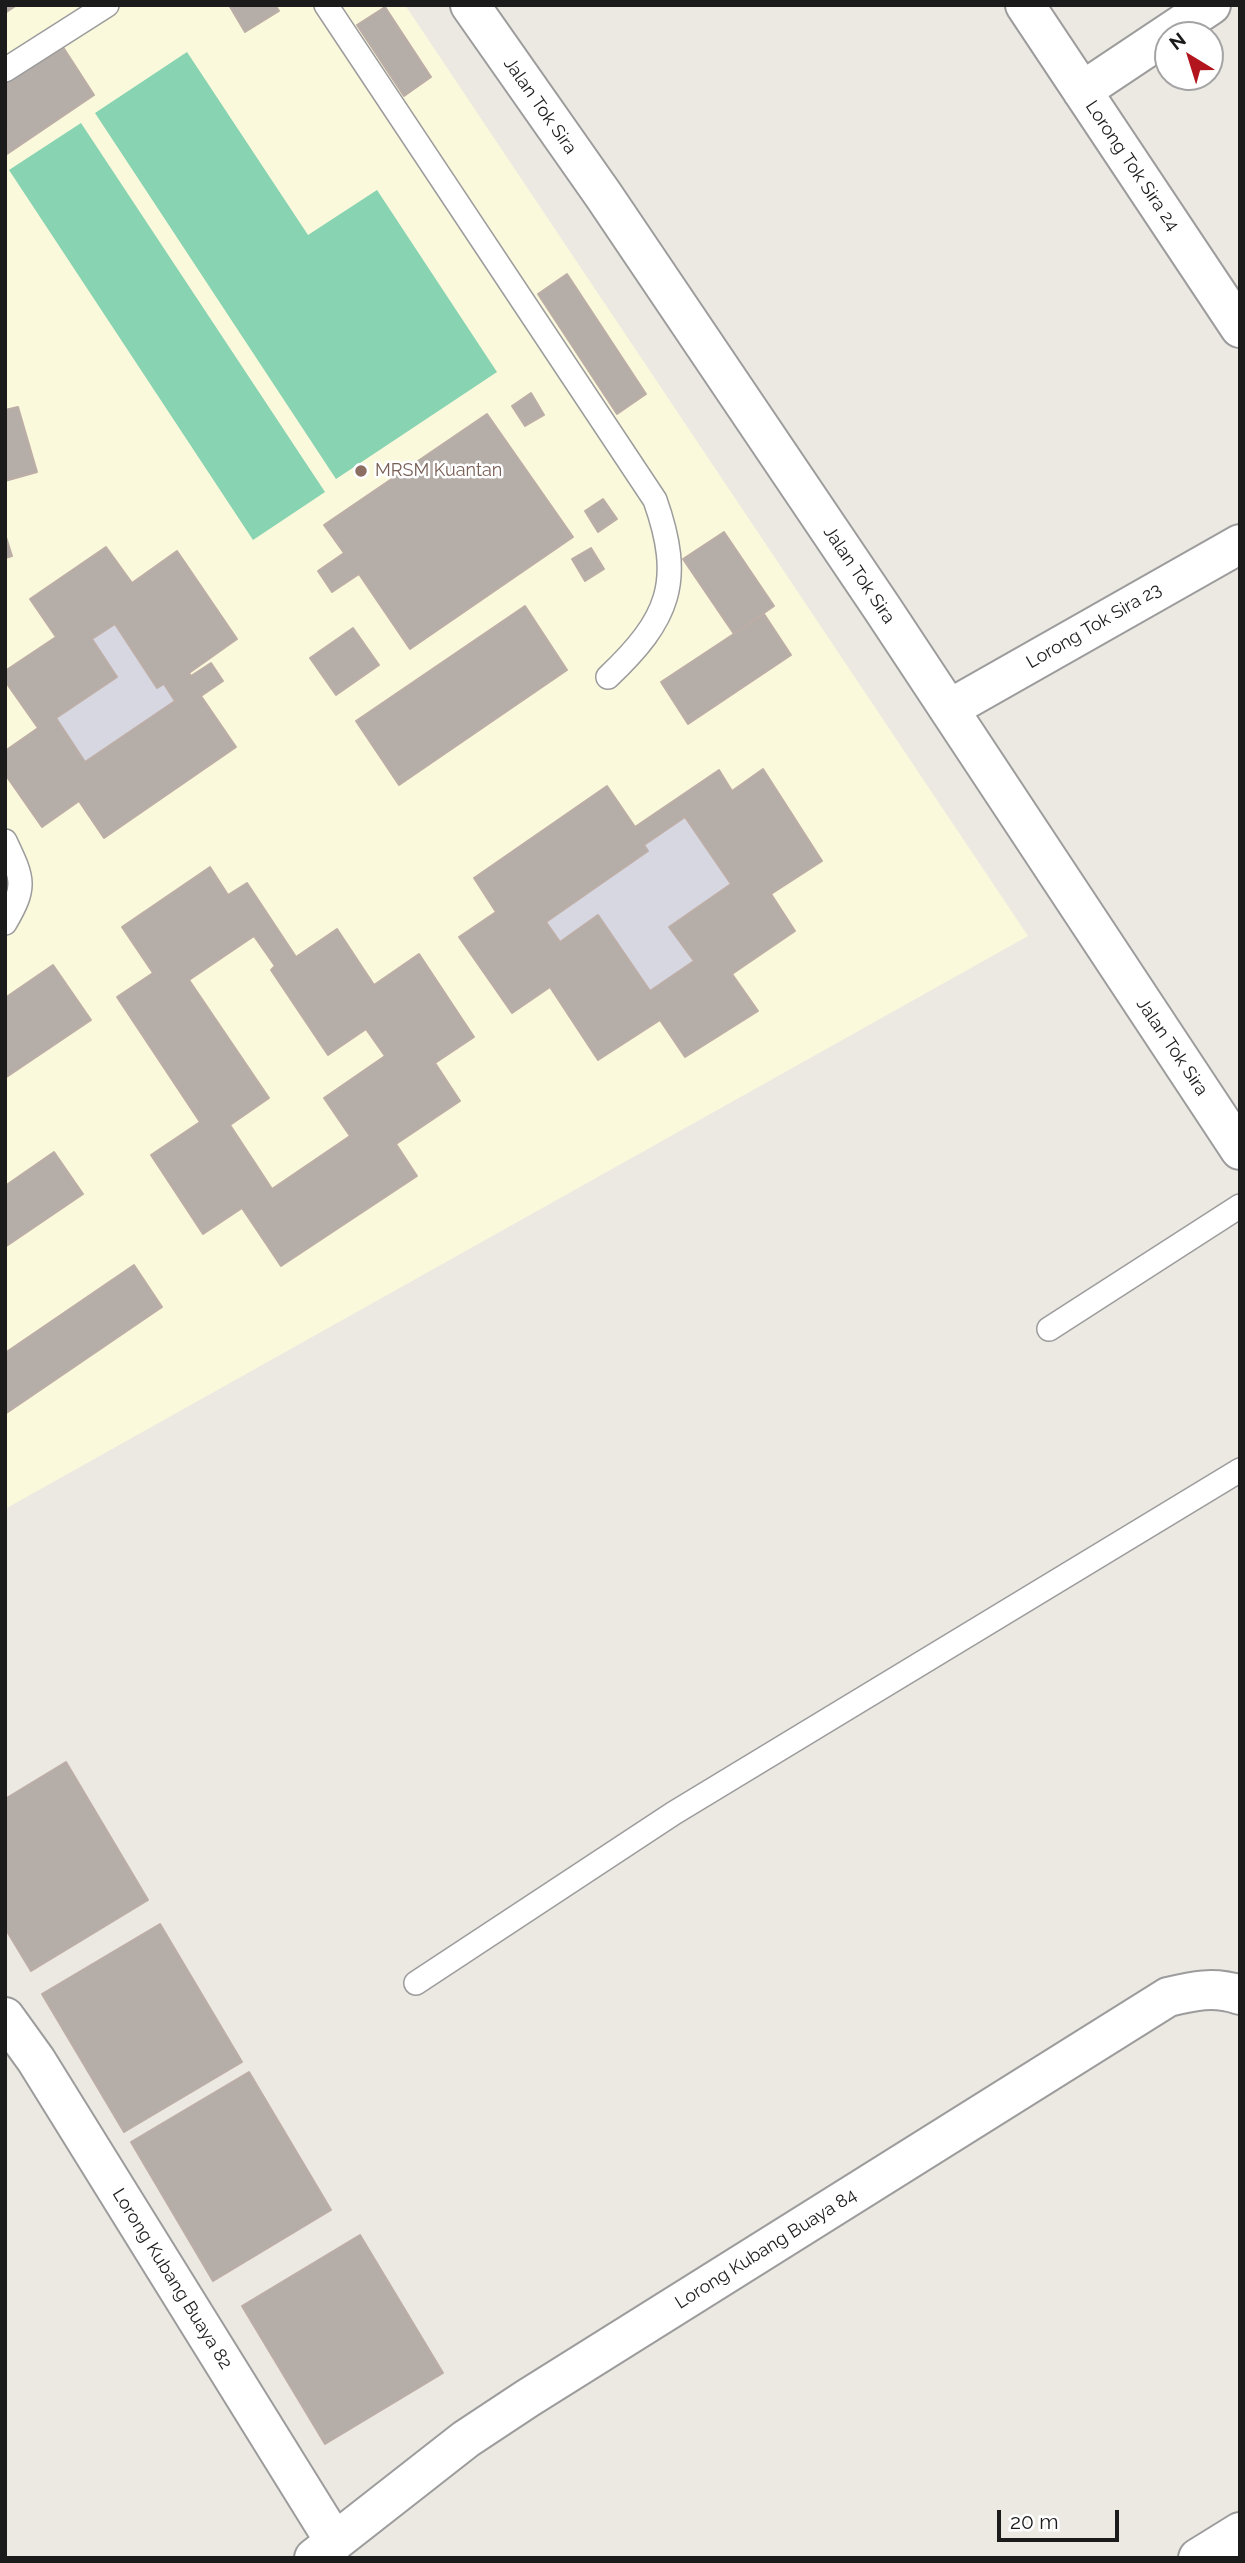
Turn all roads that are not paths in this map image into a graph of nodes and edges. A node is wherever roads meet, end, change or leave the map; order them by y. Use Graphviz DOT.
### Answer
graph roads {
  1 [pos="107,5"];
  2 [pos="326,5"];
  3 [pos="470,5"];
  4 [pos="1025,5"];
  5 [pos="1211,5"];
  6 [pos="5,70"];
  7 [pos="1082,91"];
  8 [pos="1240,328"];
  9 [pos="1240,544"];
  10 [pos="608,677"];
  11 [pos="949,709"];
  12 [pos="5,841"];
  13 [pos="5,923"];
  14 [pos="1236,1136"];
  15 [pos="1240,1206"];
  16 [pos="1049,1329"];
  17 [pos="1240,1470"];
  18 [pos="416,1983"];
  19 [pos="1240,1994"];
  20 [pos="5,2017"];
  21 [pos="1240,2532"];
  22 [pos="324,2550"];
  23 [pos="1198,2558"];
  1 -- 6 [label="lane"];
  2 -- 10 [label="lane"];
  3 -- 11 [label="street, Jalan Tok Sira"];
  4 -- 7 [label="street, Lorong Tok Sira 24"];
  5 -- 7 [label="street"];
  7 -- 8 [label="street, Lorong Tok Sira 24"];
  9 -- 11 [label="street, Lorong Tok Sira 23"];
  11 -- 14 [label="street, Jalan Tok Sira"];
  12 -- 13 [label="lane"];
  15 -- 16 [label="lane"];
  17 -- 18 [label="lane"];
  19 -- 22 [label="street, Lorong Kubang Buaya 84"];
  20 -- 22 [label="street, Lorong Kubang Buaya 82"];
  21 -- 23 [label="street"];
}
